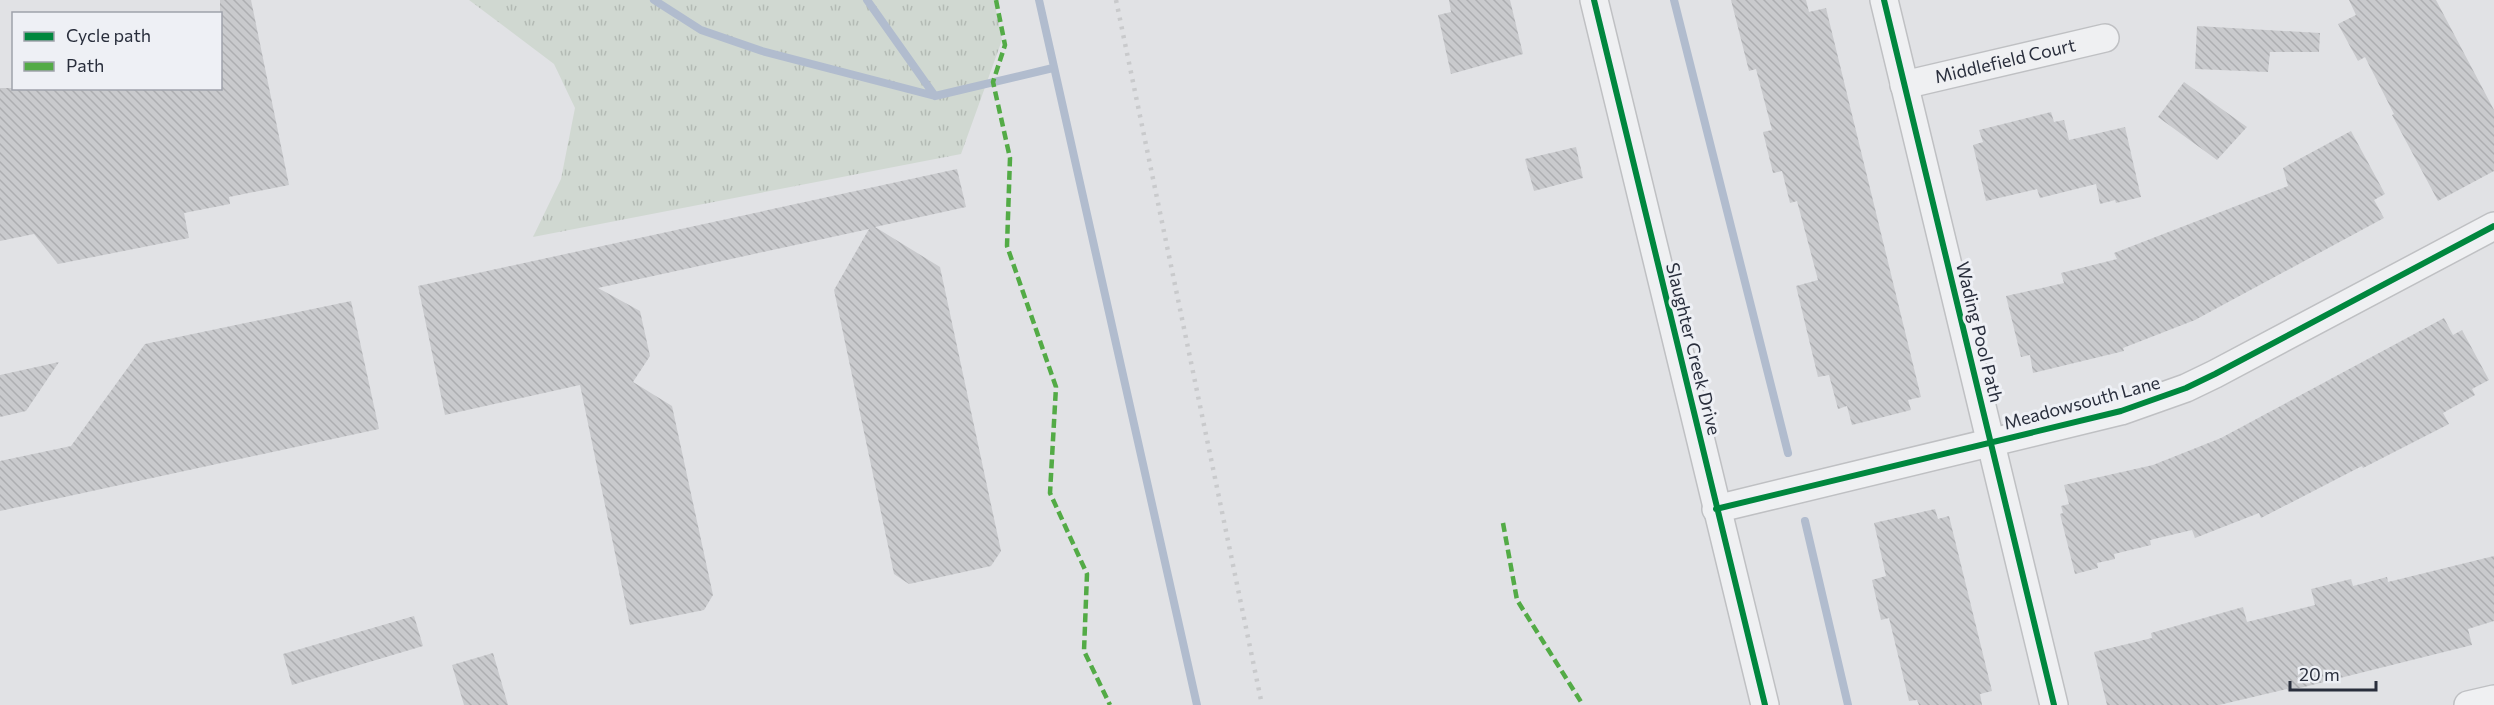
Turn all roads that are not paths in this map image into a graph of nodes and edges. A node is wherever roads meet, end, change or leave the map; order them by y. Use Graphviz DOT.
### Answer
graph roads {
  1 [pos="1594,0"];
  2 [pos="1884,0"];
  3 [pos="2104,38"];
  4 [pos="1904,85"];
  5 [pos="2494,226"];
  6 [pos="1991,443"];
  7 [pos="1716,509"];
  8 [pos="2494,699"];
  9 [pos="1765,705"];
  10 [pos="2054,705"];
  11 [pos="2468,705"];
  1 -- 7 [label="street, Slaughter Creek Drive"];
  2 -- 4 [label="street, Wading Pool Path"];
  3 -- 4 [label="street, Middlefield Court"];
  4 -- 6 [label="street, Wading Pool Path"];
  5 -- 6 [label="street, Meadowsouth Lane"];
  6 -- 7 [label="street, Meadowsouth Lane"];
  6 -- 10 [label="street, Wading Pool Path"];
  7 -- 9 [label="street, Slaughter Creek Drive"];
  8 -- 11 [label="street"];
}
